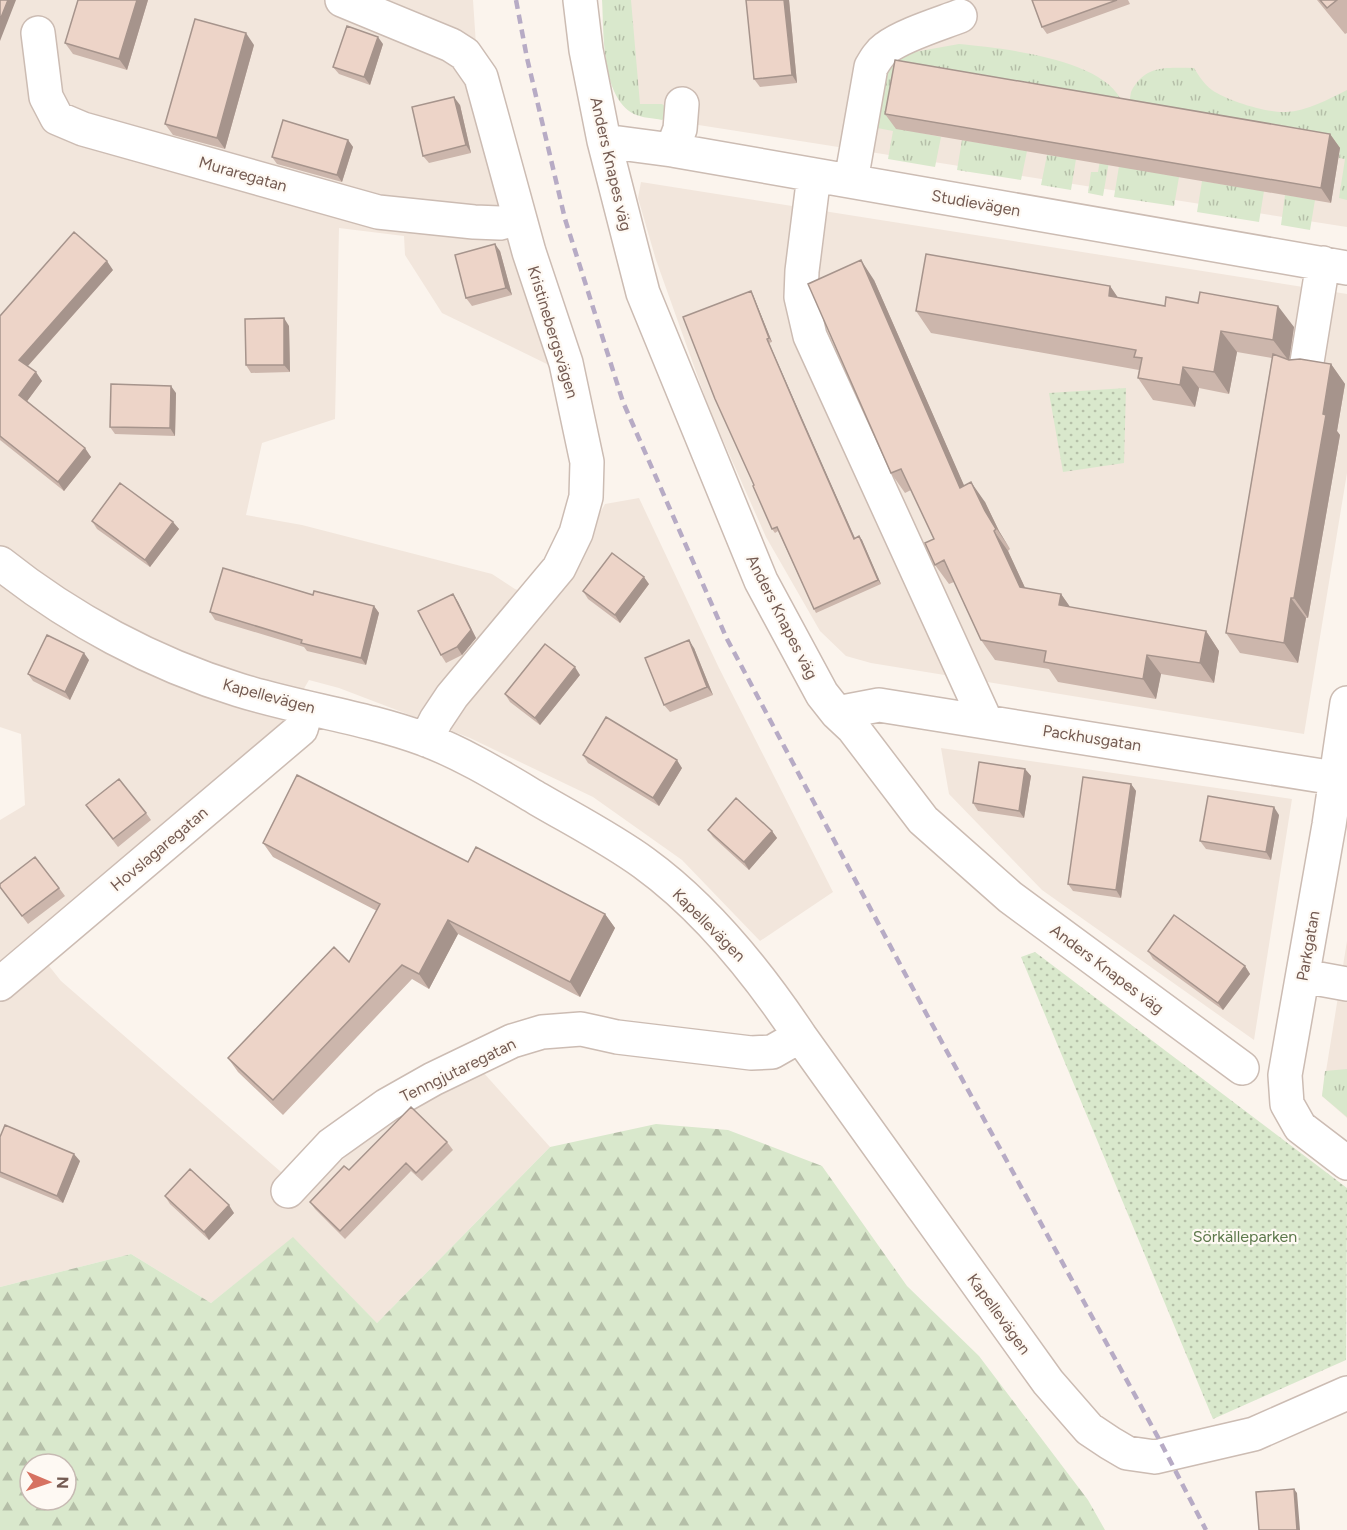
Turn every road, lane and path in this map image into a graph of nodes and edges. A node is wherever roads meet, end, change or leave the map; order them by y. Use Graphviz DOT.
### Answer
graph roads {
  1 [pos="342,0"];
  2 [pos="580,0"];
  3 [pos="960,16"];
  4 [pos="38,33"];
  5 [pos="682,104"];
  6 [pos="604,141"];
  7 [pos="672,150"];
  8 [pos="814,175"];
  9 [pos="850,181"];
  10 [pos="519,218"];
  11 [pos="1335,265"];
  12 [pos="1307,362"];
  13 [pos="0,563"];
  14 [pos="1347,703"];
  15 [pos="307,708"];
  16 [pos="837,713"];
  17 [pos="983,716"];
  18 [pos="426,740"];
  19 [pos="1341,779"];
  20 [pos="1303,976"];
  21 [pos="0,984"];
  22 [pos="1347,984"];
  23 [pos="800,1036"];
  24 [pos="1242,1068"];
  25 [pos="1347,1162"];
  26 [pos="288,1191"];
  27 [pos="1344,1404"];
  1 -- 10 [label="street, Kristinebergsvägen"];
  2 -- 6 [label="street, Anders Knapes väg"];
  3 -- 9 [label="street"];
  4 -- 10 [label="street, Muraregatan"];
  5 -- 7 [label="street"];
  6 -- 7 [label="street, Studievägen"];
  6 -- 16 [label="street, Anders Knapes väg"];
  7 -- 8 [label="street, Studievägen"];
  8 -- 9 [label="street, Studievägen"];
  8 -- 17 [label="street"];
  9 -- 11 [label="street, Studievägen"];
  10 -- 18 [label="street, Kristinebergsvägen"];
  11 -- 12 [label="street"];
  13 -- 15 [label="street, Kapellevägen"];
  14 -- 19 [label="street, Parkgatan"];
  15 -- 18 [label="street, Kapellevägen"];
  15 -- 21 [label="street, Hovslagaregatan"];
  16 -- 19 [label="street, Packhusgatan"];
  16 -- 24 [label="street, Anders Knapes väg"];
  18 -- 23 [label="street, Kapellevägen"];
  19 -- 20 [label="street, Parkgatan"];
  20 -- 22 [label="street"];
  20 -- 25 [label="street, Parkgatan"];
  23 -- 26 [label="street, Tenngjutaregatan"];
  23 -- 27 [label="street, Kapellevägen"];
}
